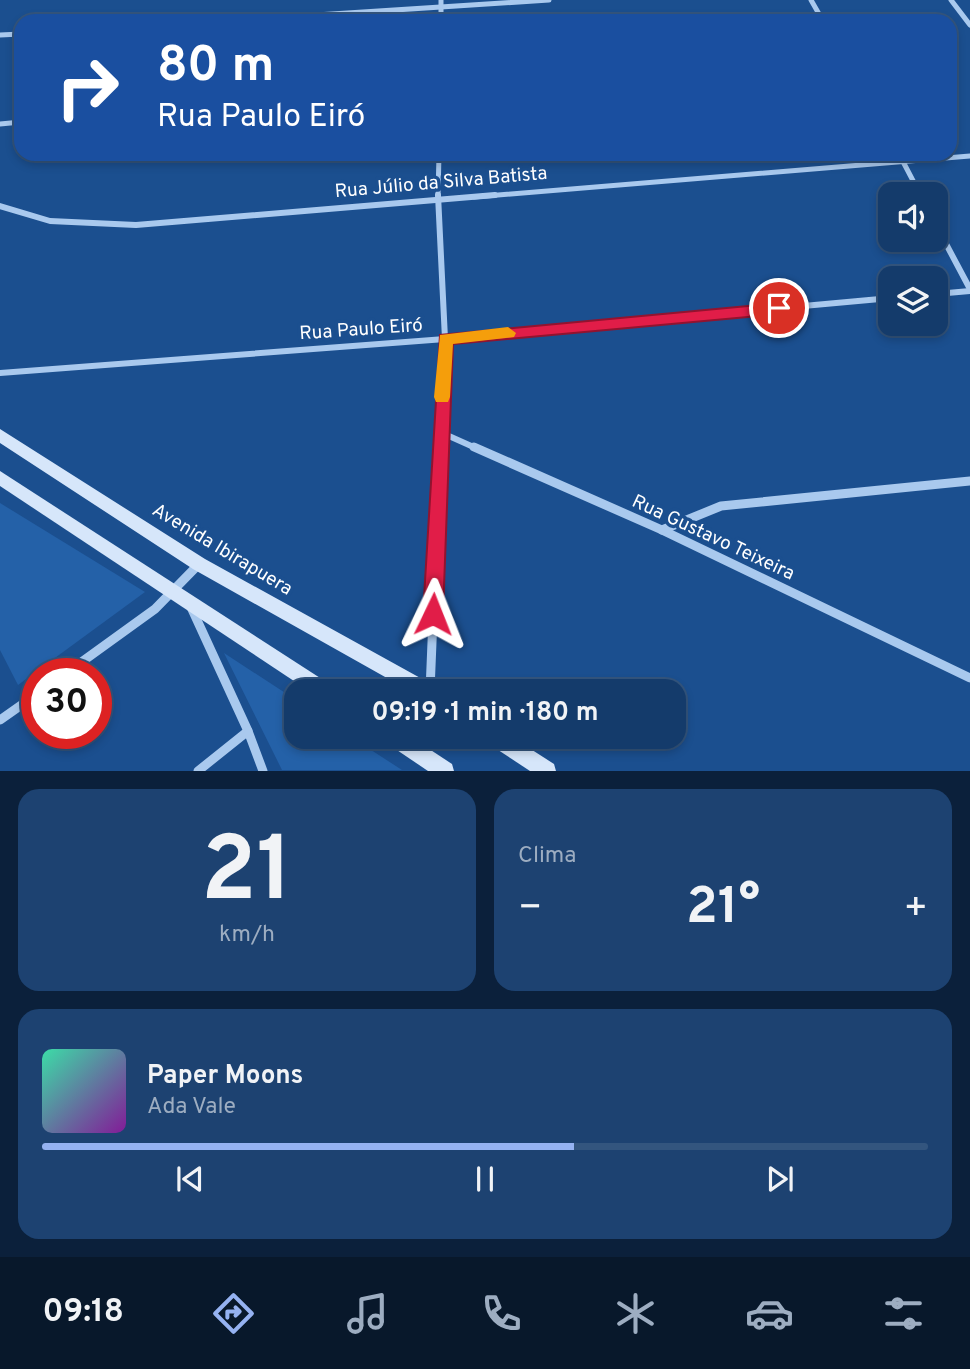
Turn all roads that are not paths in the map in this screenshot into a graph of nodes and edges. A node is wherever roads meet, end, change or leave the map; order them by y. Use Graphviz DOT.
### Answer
graph roads {
  1 [pos="441,0"];
  2 [pos="549,0"];
  3 [pos="951,0"];
  4 [pos="442,7"];
  5 [pos="334,14"];
  6 [pos="442,14"];
  7 [pos="970,25"];
  8 [pos="439,161"];
  9 [pos="856,161"];
  10 [pos="903,161"];
  11 [pos="914,182"];
  12 [pos="438,198"];
  13 [pos="0,206"];
  14 [pos="948,248"];
  15 [pos="970,290"];
  16 [pos="948,293"];
  17 [pos="878,299"];
  18 [pos="445,339"];
  19 [pos="0,373"];
  20 [pos="440,432"];
  21 [pos="0,435"];
  22 [pos="0,478"];
  23 [pos="970,481"];
  24 [pos="662,530"];
  25 [pos="199,564"];
  26 [pos="172,592"];
  27 [pos="190,603"];
  28 [pos="87,658"];
  29 [pos="970,678"];
  30 [pos="307,679"];
  31 [pos="407,679"];
  32 [pos="430,679"];
  33 [pos="21,705"];
  34 [pos="0,720"];
  35 [pos="248,731"];
  36 [pos="417,749"];
  37 [pos="514,749"];
  38 [pos="198,771"];
  39 [pos="263,771"];
  40 [pos="445,771"];
  41 [pos="547,771"];
  1 -- 4 [label="street"];
  2 -- 4 [label="street"];
  3 -- 7 [label="street"];
  4 -- 5 [label="street"];
  4 -- 6 [label="street"];
  8 -- 12 [label="street"];
  9 -- 12 [label="street, Rua Júlio da Silva Batista"];
  10 -- 11 [label="street"];
  12 -- 13 [label="street, Rua Júlio da Silva Batista"];
  12 -- 18 [label="street"];
  14 -- 15 [label="street"];
  15 -- 16 [label="street"];
  17 -- 18 [label="street, Rua Paulo Eiró"];
  18 -- 19 [label="street, Rua Paulo Eiró"];
  18 -- 20 [label="street"];
  20 -- 24 [label="street, Rua Gustavo Teixeira"];
  20 -- 32 [label="street"];
  21 -- 25 [label="street, Avenida Ibirapuera"];
  22 -- 26 [label="street"];
  23 -- 24 [label="street"];
  24 -- 29 [label="street, Rua Gustavo Teixeira"];
  25 -- 26 [label="street"];
  25 -- 31 [label="street, Avenida Ibirapuera"];
  26 -- 27 [label="street"];
  26 -- 28 [label="street"];
  27 -- 30 [label="street"];
  27 -- 35 [label="street"];
  33 -- 34 [label="street"];
  35 -- 38 [label="street"];
  35 -- 39 [label="street"];
  36 -- 40 [label="street"];
  37 -- 41 [label="street"];
}
